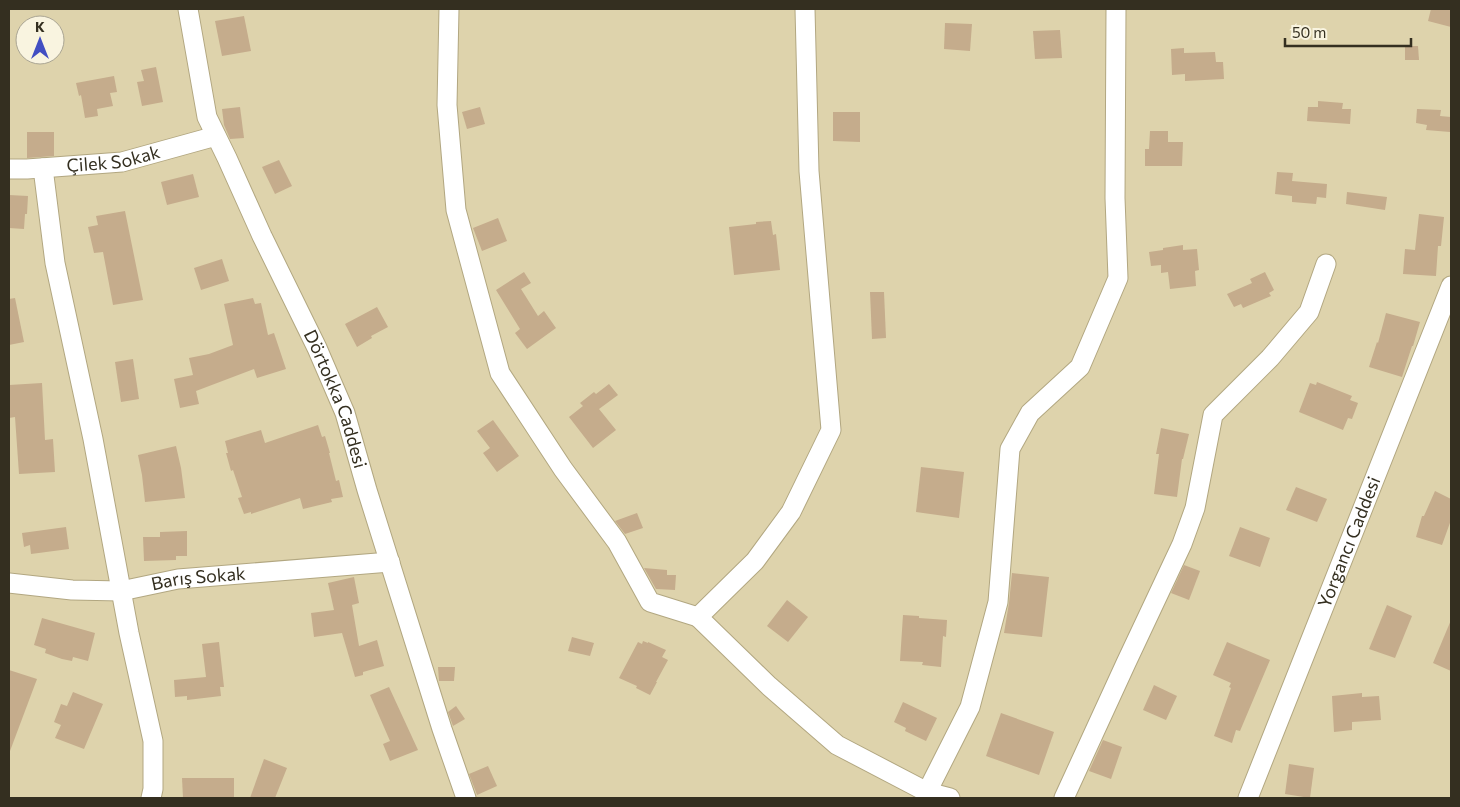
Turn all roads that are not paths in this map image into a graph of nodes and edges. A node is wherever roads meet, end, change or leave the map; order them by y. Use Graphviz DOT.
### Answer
graph roads {
  1 [pos="188,9"];
  2 [pos="449,9"];
  3 [pos="804,9"];
  4 [pos="1116,9"];
  5 [pos="216,136"];
  6 [pos="43,168"];
  7 [pos="9,169"];
  8 [pos="1326,264"];
  9 [pos="1451,286"];
  10 [pos="390,562"];
  11 [pos="9,583"];
  12 [pos="122,591"];
  13 [pos="698,617"];
  14 [pos="927,795"];
  15 [pos="150,798"];
  16 [pos="466,798"];
  17 [pos="950,798"];
  18 [pos="1064,798"];
  19 [pos="1248,798"];
  1 -- 5 [label="street, Dörtokka Caddesi"];
  2 -- 13 [label="street"];
  3 -- 13 [label="street"];
  4 -- 14 [label="street"];
  5 -- 6 [label="street, Çilek Sokak"];
  5 -- 10 [label="street, Dörtokka Caddesi"];
  6 -- 7 [label="street, Çilek Sokak"];
  6 -- 12 [label="street"];
  8 -- 18 [label="street"];
  9 -- 19 [label="street, Yorgancı Caddesi"];
  10 -- 12 [label="street, Barış Sokak"];
  10 -- 16 [label="street, Dörtokka Caddesi"];
  11 -- 12 [label="street, Barış Sokak"];
  12 -- 15 [label="street"];
  13 -- 14 [label="street"];
  14 -- 17 [label="street"];
}
